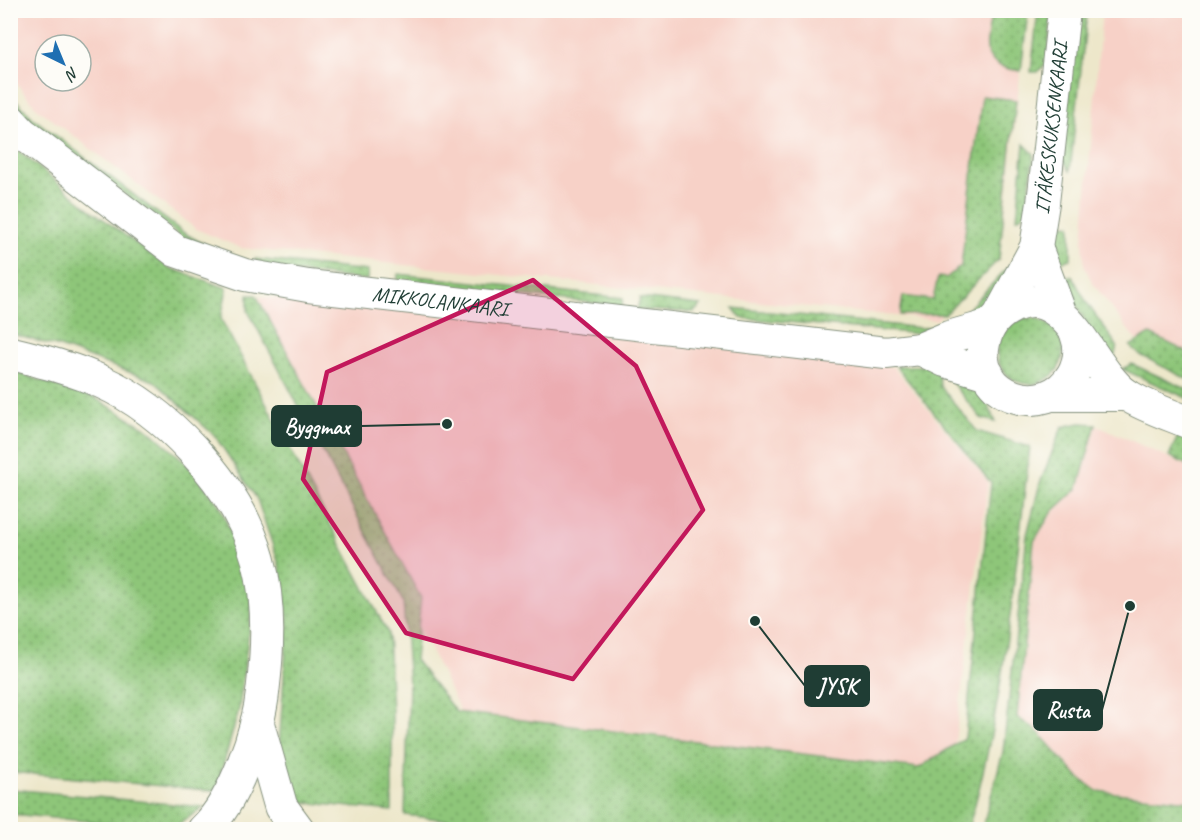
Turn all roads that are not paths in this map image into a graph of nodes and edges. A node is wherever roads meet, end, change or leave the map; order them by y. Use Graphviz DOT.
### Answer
graph roads {
  1 [pos="1064,10"];
  2 [pos="10,120"];
  3 [pos="1036,247"];
  4 [pos="996,318"];
  5 [pos="1067,321"];
  6 [pos="920,349"];
  7 [pos="10,353"];
  8 [pos="988,374"];
  9 [pos="1052,395"];
  10 [pos="1126,395"];
  11 [pos="1190,423"];
  12 [pos="257,722"];
  13 [pos="204,830"];
  14 [pos="298,830"];
  1 -- 3 [label="street, ITÄKESKUKSENKAARI"];
  2 -- 6 [label="street, MIKKOLANKAARI"];
  3 -- 4 [label="street, ITÄKESKUKSENKAARI"];
  3 -- 5 [label="street, ITÄKESKUKSENKAARI"];
  4 -- 5 [label="street"];
  4 -- 6 [label="street, MIKKOLANKAARI"];
  4 -- 8 [label="street"];
  5 -- 9 [label="street"];
  5 -- 10 [label="street, ITÄKESKUKSENKAARI"];
  6 -- 8 [label="street"];
  7 -- 12 [label="highway"];
  8 -- 9 [label="street"];
  9 -- 10 [label="street, ITÄKESKUKSENKAARI"];
  10 -- 11 [label="street, ITÄKESKUKSENKAARI"];
  12 -- 13 [label="highway"];
  12 -- 14 [label="highway"];
}
